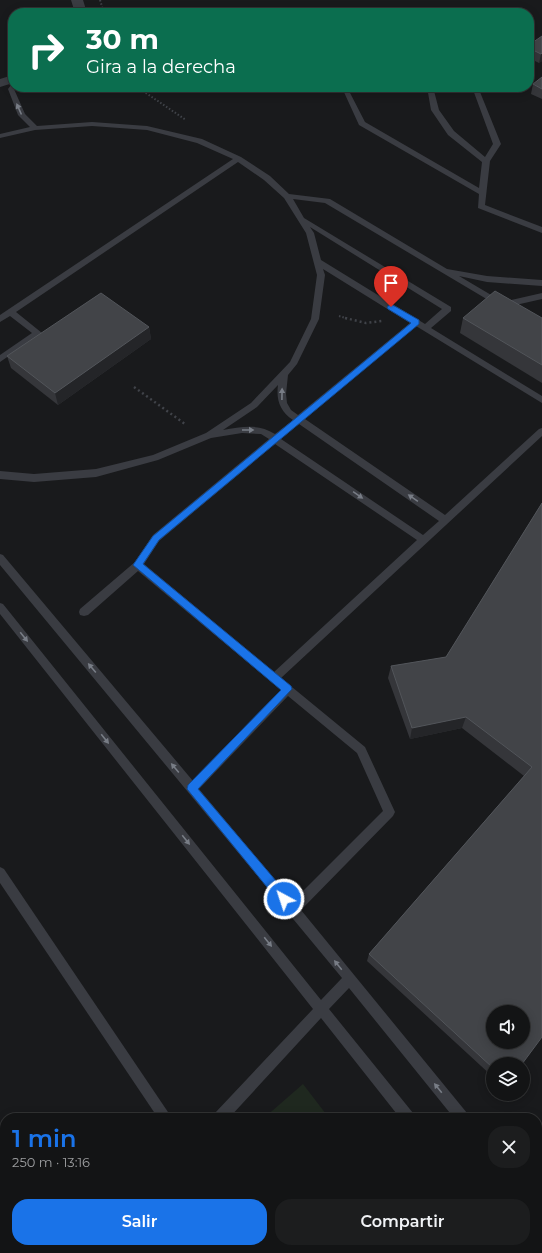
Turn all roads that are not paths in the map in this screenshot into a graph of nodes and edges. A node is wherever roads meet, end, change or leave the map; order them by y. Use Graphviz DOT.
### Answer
graph roads {
  1 [pos="12,92"];
  2 [pos="347,92"];
  3 [pos="431,92"];
  4 [pos="477,92"];
  5 [pos="35,128"];
  6 [pos="0,136"];
  7 [pos="238,159"];
  8 [pos="486,161"];
  9 [pos="483,193"];
  10 [pos="286,196"];
  11 [pos="301,218"];
  12 [pos="542,230"];
  13 [pos="318,262"];
  14 [pos="441,269"];
  15 [pos="542,283"];
  16 [pos="542,296"];
  17 [pos="502,306"];
  18 [pos="10,312"];
  19 [pos="515,314"];
  20 [pos="0,319"];
  21 [pos="416,322"];
  22 [pos="425,328"];
  23 [pos="0,360"];
  24 [pos="284,373"];
  25 [pos="542,400"];
  26 [pos="298,420"];
  27 [pos="542,431"];
  28 [pos="209,435"];
  29 [pos="276,438"];
  30 [pos="0,475"];
  31 [pos="445,520"];
  32 [pos="424,540"];
  33 [pos="0,558"];
  34 [pos="138,565"];
  35 [pos="0,607"];
  36 [pos="84,612"];
  37 [pos="274,678"];
  38 [pos="288,689"];
  39 [pos="192,789"];
  40 [pos="0,873"];
  41 [pos="293,909"];
  42 [pos="349,978"];
  43 [pos="321,1009"];
  44 [pos="163,1113"];
  45 [pos="225,1113"];
  46 [pos="404,1113"];
  47 [pos="458,1113"];
  5 -- 1 [label="lane, one-way"];
  2 -- 9 [label="lane"];
  3 -- 8 [label="lane"];
  4 -- 8 [label="lane"];
  5 -- 6 [label="lane"];
  5 -- 7 [label="lane"];
  7 -- 10 [label="lane"];
  7 -- 18 [label="lane"];
  8 -- 9 [label="lane"];
  9 -- 12 [label="lane"];
  10 -- 11 [label="lane"];
  10 -- 14 [label="lane"];
  11 -- 13 [label="lane"];
  11 -- 22 [label="lane"];
  13 -- 21 [label="lane"];
  13 -- 24 [label="lane"];
  14 -- 15 [label="lane"];
  14 -- 17 [label="lane"];
  16 -- 17 [label="lane"];
  17 -- 19 [label="lane"];
  18 -- 20 [label="lane"];
  18 -- 23 [label="lane"];
  21 -- 22 [label="lane"];
  21 -- 26 [label="lane"];
  22 -- 25 [label="lane"];
  26 -- 24 [label="lane, one-way"];
  24 -- 28 [label="lane"];
  26 -- 29 [label="lane"];
  31 -- 26 [label="lane, one-way"];
  27 -- 31 [label="lane"];
  28 -- 29 [label="lane, one-way"];
  28 -- 30 [label="lane"];
  29 -- 32 [label="lane, one-way"];
  29 -- 34 [label="lane"];
  31 -- 32 [label="lane"];
  32 -- 37 [label="lane"];
  39 -- 33 [label="lane, one-way"];
  34 -- 36 [label="lane"];
  34 -- 37 [label="lane"];
  35 -- 43 [label="lane, one-way"];
  37 -- 38 [label="lane"];
  38 -- 39 [label="lane"];
  38 -- 41 [label="lane"];
  39 -- 41 [label="lane"];
  40 -- 44 [label="lane"];
  42 -- 41 [label="lane, one-way"];
  42 -- 43 [label="lane"];
  47 -- 42 [label="lane, one-way"];
  43 -- 45 [label="lane"];
  43 -- 46 [label="lane"];
}
